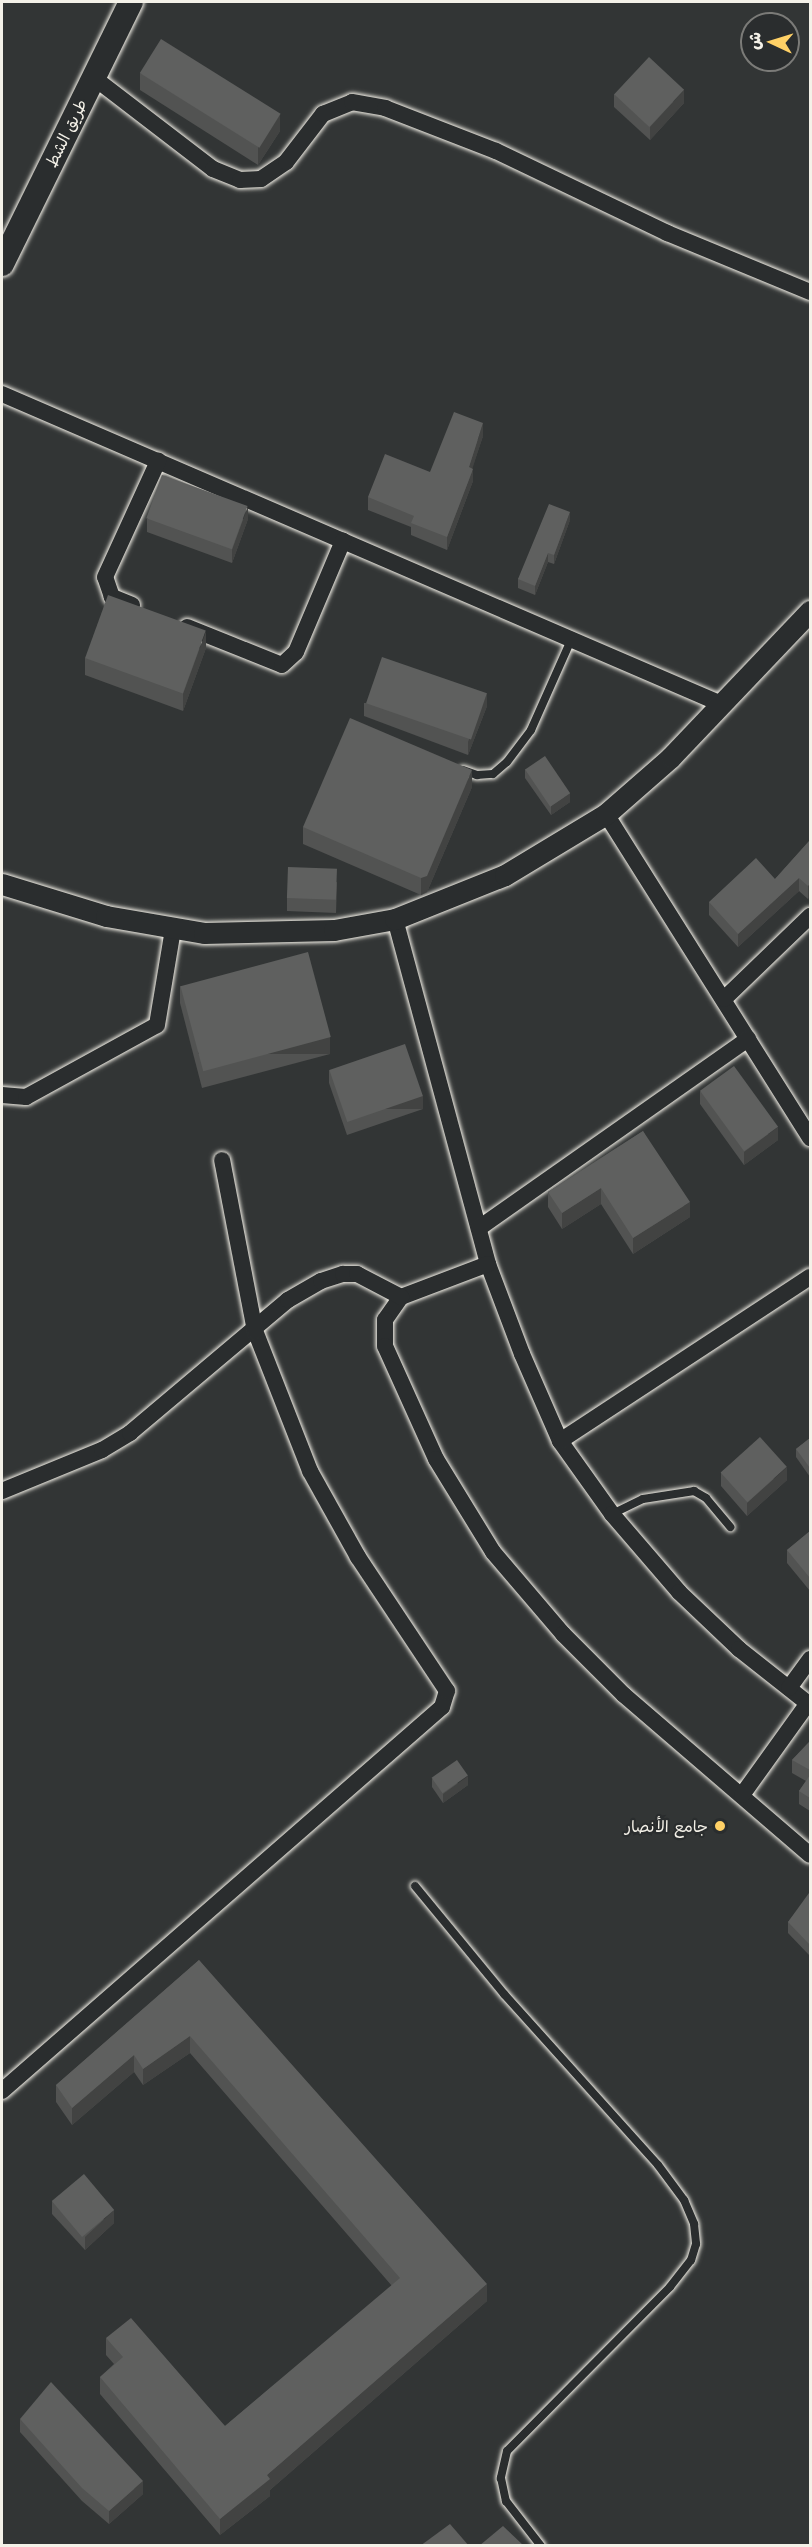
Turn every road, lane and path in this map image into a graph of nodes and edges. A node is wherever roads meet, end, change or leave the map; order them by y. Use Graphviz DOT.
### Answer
graph roads {
  1 [pos="131,2"];
  2 [pos="93,77"];
  3 [pos="2,264"];
  4 [pos="810,292"];
  5 [pos="2,394"];
  6 [pos="158,461"];
  7 [pos="343,542"];
  8 [pos="144,610"];
  9 [pos="810,611"];
  10 [pos="176,622"];
  11 [pos="571,640"];
  12 [pos="721,705"];
  13 [pos="454,766"];
  14 [pos="606,814"];
  15 [pos="4,890"];
  16 [pos="810,916"];
  17 [pos="395,919"];
  18 [pos="173,929"];
  19 [pos="724,999"];
  20 [pos="748,1039"];
  21 [pos="2,1095"];
  22 [pos="810,1138"];
  23 [pos="222,1160"];
  24 [pos="479,1228"];
  25 [pos="488,1264"];
  26 [pos="810,1276"];
  27 [pos="402,1298"];
  28 [pos="255,1331"];
  29 [pos="560,1441"];
  30 [pos="2,1491"];
  31 [pos="612,1514"];
  32 [pos="730,1527"];
  33 [pos="810,1659"];
  34 [pos="789,1688"];
  35 [pos="809,1704"];
  36 [pos="742,1795"];
  37 [pos="810,1855"];
  38 [pos="415,1886"];
  39 [pos="2,2091"];
  40 [pos="541,2546"];
  1 -- 2 [label="main road, طريق الشط"];
  2 -- 3 [label="main road, طريق الشط"];
  2 -- 4 [label="street"];
  5 -- 6 [label="street"];
  6 -- 7 [label="street"];
  6 -- 8 [label="street"];
  7 -- 10 [label="street"];
  7 -- 11 [label="street"];
  9 -- 12 [label="street"];
  11 -- 12 [label="street"];
  11 -- 13 [label="lane"];
  12 -- 14 [label="street"];
  14 -- 17 [label="street"];
  14 -- 19 [label="street"];
  15 -- 18 [label="street"];
  16 -- 19 [label="street"];
  17 -- 18 [label="street"];
  17 -- 24 [label="street"];
  18 -- 21 [label="street"];
  19 -- 20 [label="street"];
  20 -- 22 [label="street"];
  20 -- 24 [label="street"];
  23 -- 28 [label="street"];
  24 -- 25 [label="street"];
  25 -- 27 [label="street"];
  25 -- 29 [label="street"];
  26 -- 29 [label="street"];
  27 -- 28 [label="street"];
  27 -- 36 [label="street"];
  28 -- 30 [label="street"];
  28 -- 39 [label="street"];
  29 -- 31 [label="street"];
  31 -- 32 [label="lane"];
  31 -- 34 [label="street"];
  33 -- 34 [label="street"];
  34 -- 35 [label="street"];
  35 -- 36 [label="street"];
  36 -- 37 [label="street"];
  38 -- 40 [label="lane"];
}
